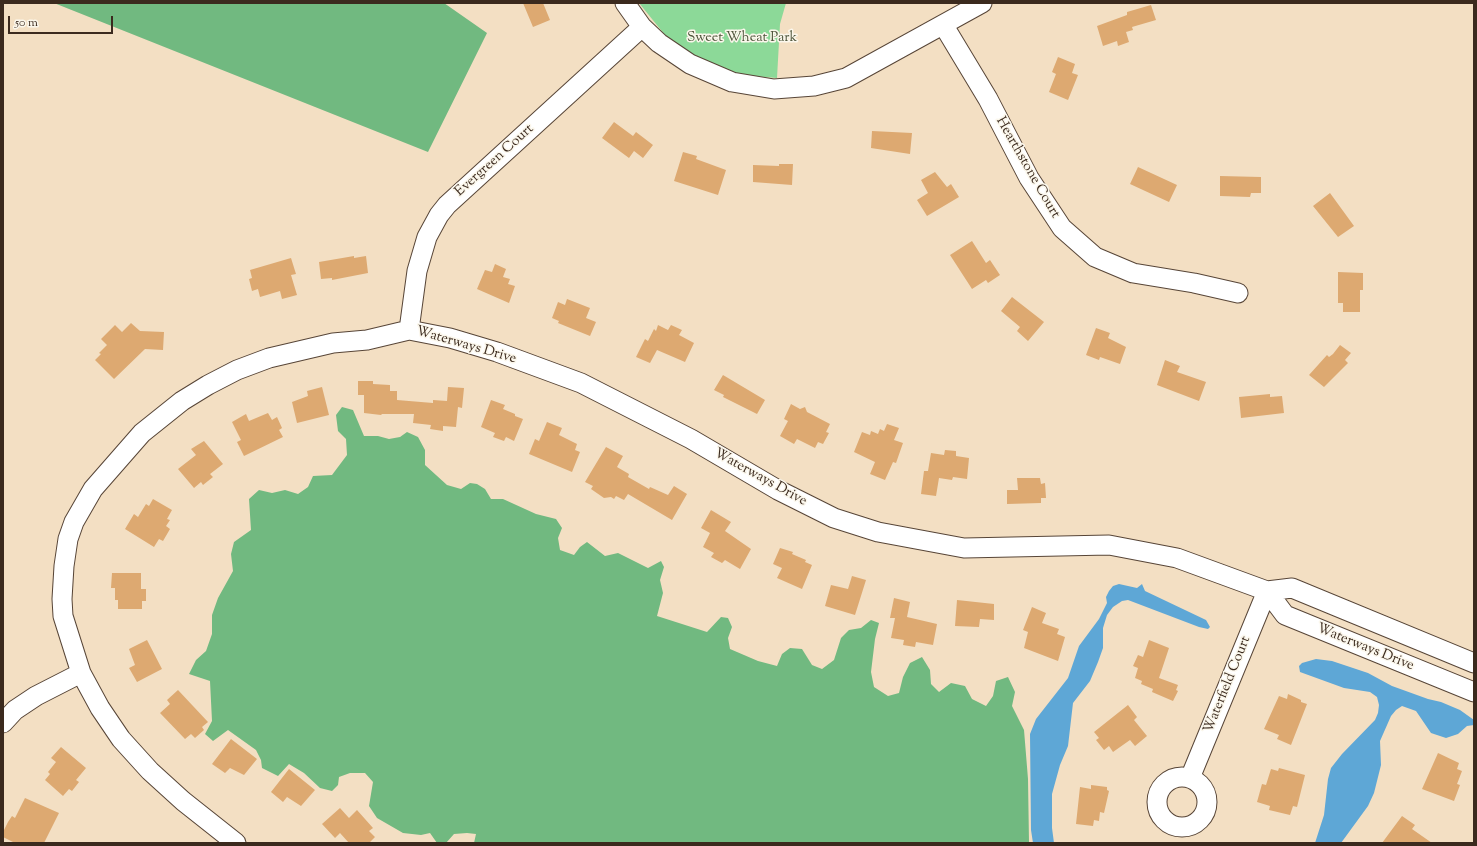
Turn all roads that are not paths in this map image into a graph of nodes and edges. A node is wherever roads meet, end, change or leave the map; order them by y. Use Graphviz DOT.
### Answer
graph roads {
  1 [pos="625,3"];
  2 [pos="982,3"];
  3 [pos="944,26"];
  4 [pos="642,27"];
  5 [pos="1238,294"];
  6 [pos="410,330"];
  7 [pos="1267,591"];
  8 [pos="1474,663"];
  9 [pos="81,673"];
  10 [pos="1474,692"];
  11 [pos="3,723"];
  12 [pos="1190,778"];
  13 [pos="236,843"];
  1 -- 4 [label="street"];
  2 -- 3 [label="street"];
  3 -- 4 [label="street"];
  3 -- 5 [label="street, Hearthstone Court"];
  4 -- 6 [label="street, Evergreen Court"];
  6 -- 7 [label="street, Waterways Drive"];
  6 -- 9 [label="street, Waterways Drive"];
  7 -- 8 [label="street, Waterways Drive"];
  7 -- 10 [label="street, Waterways Drive"];
  7 -- 12 [label="street, Waterfield Court"];
  9 -- 11 [label="street"];
  9 -- 13 [label="street, Waterways Drive"];
}
